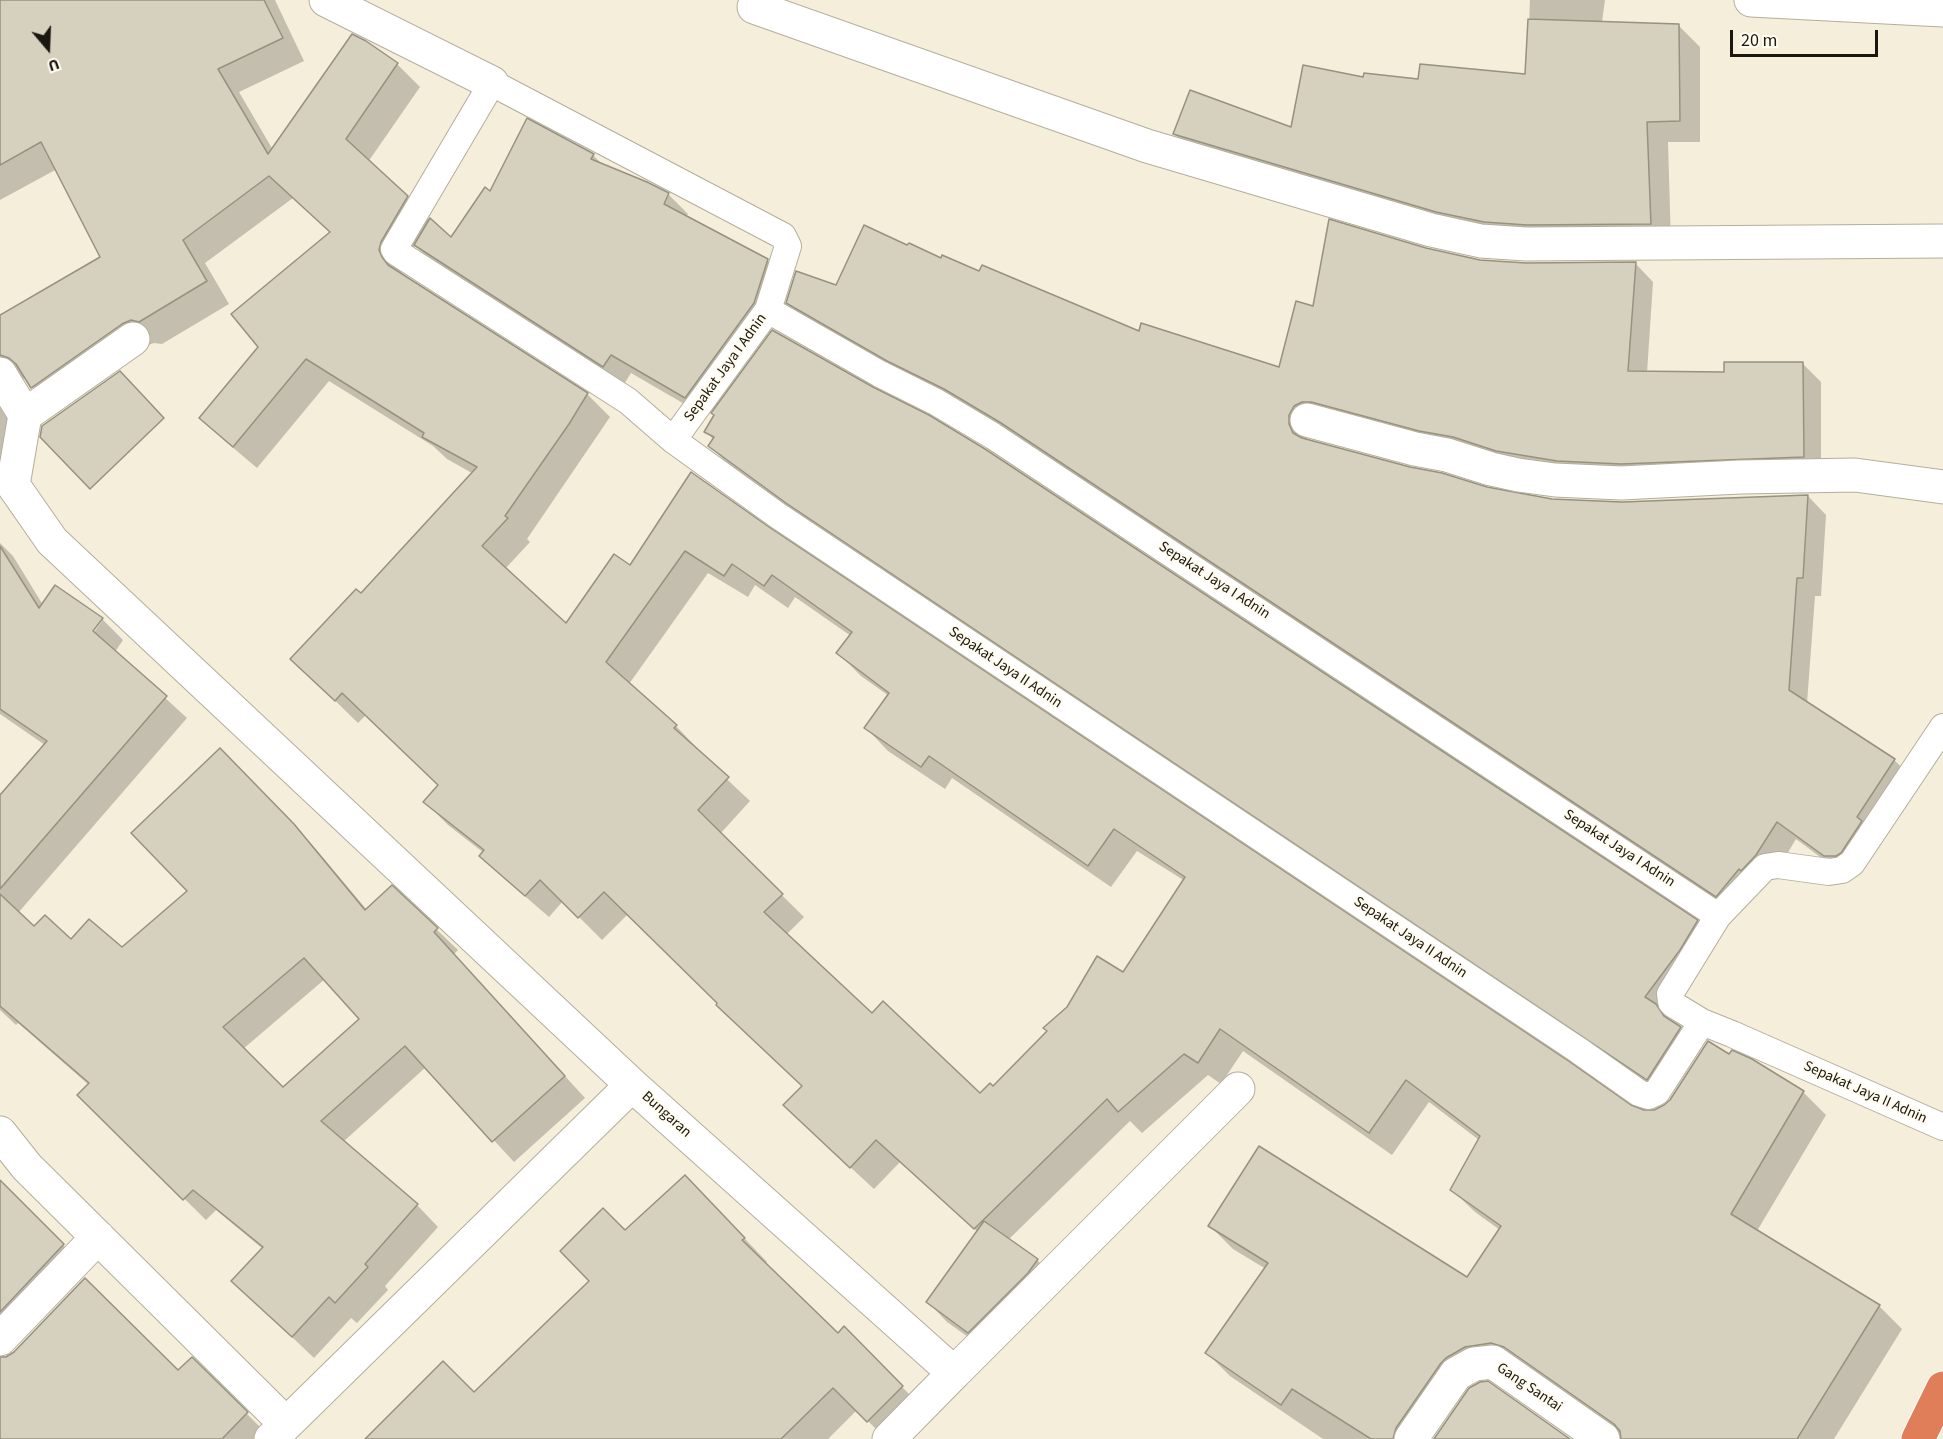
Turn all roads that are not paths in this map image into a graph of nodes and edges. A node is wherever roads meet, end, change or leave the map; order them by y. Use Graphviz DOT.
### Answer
graph roads {
  1 [pos="326,0"];
  2 [pos="1751,0"];
  3 [pos="754,7"];
  4 [pos="1943,10"];
  5 [pos="492,83"];
  6 [pos="1943,241"];
  7 [pos="768,310"];
  8 [pos="133,339"];
  9 [pos="0,374"];
  10 [pos="25,415"];
  11 [pos="1307,420"];
  12 [pos="673,440"];
  13 [pos="6,484"];
  14 [pos="1943,487"];
  15 [pos="1943,727"];
  16 [pos="1718,916"];
  17 [pos="1702,1022"];
  18 [pos="632,1085"];
  19 [pos="1238,1089"];
  20 [pos="1943,1127"];
  21 [pos="0,1133"];
  22 [pos="98,1237"];
  23 [pos="0,1339"];
  24 [pos="954,1373"];
  25 [pos="1943,1388"];
  26 [pos="279,1432"];
  27 [pos="889,1439"];
  28 [pos="1411,1439"];
  29 [pos="1603,1439"];
  30 [pos="1918,1439"];
  1 -- 5 [label="street"];
  2 -- 4 [label="street"];
  3 -- 6 [label="street"];
  5 -- 7 [label="lane"];
  5 -- 12 [label="lane"];
  7 -- 12 [label="lane, Sepakat Jaya I Adnin"];
  7 -- 16 [label="lane, Sepakat Jaya I Adnin"];
  8 -- 10 [label="street"];
  9 -- 10 [label="street"];
  10 -- 13 [label="street"];
  11 -- 14 [label="street"];
  12 -- 17 [label="lane, Sepakat Jaya II Adnin"];
  13 -- 18 [label="street"];
  15 -- 16 [label="lane"];
  16 -- 17 [label="lane"];
  17 -- 20 [label="lane, Sepakat Jaya II Adnin"];
  18 -- 24 [label="street, Bungaran"];
  18 -- 26 [label="street, Bungaran"];
  19 -- 24 [label="street"];
  21 -- 22 [label="street"];
  22 -- 23 [label="street"];
  22 -- 26 [label="street"];
  24 -- 27 [label="street"];
  25 -- 30 [label="highway"];
  28 -- 29 [label="street, Gang Santai"];
}
